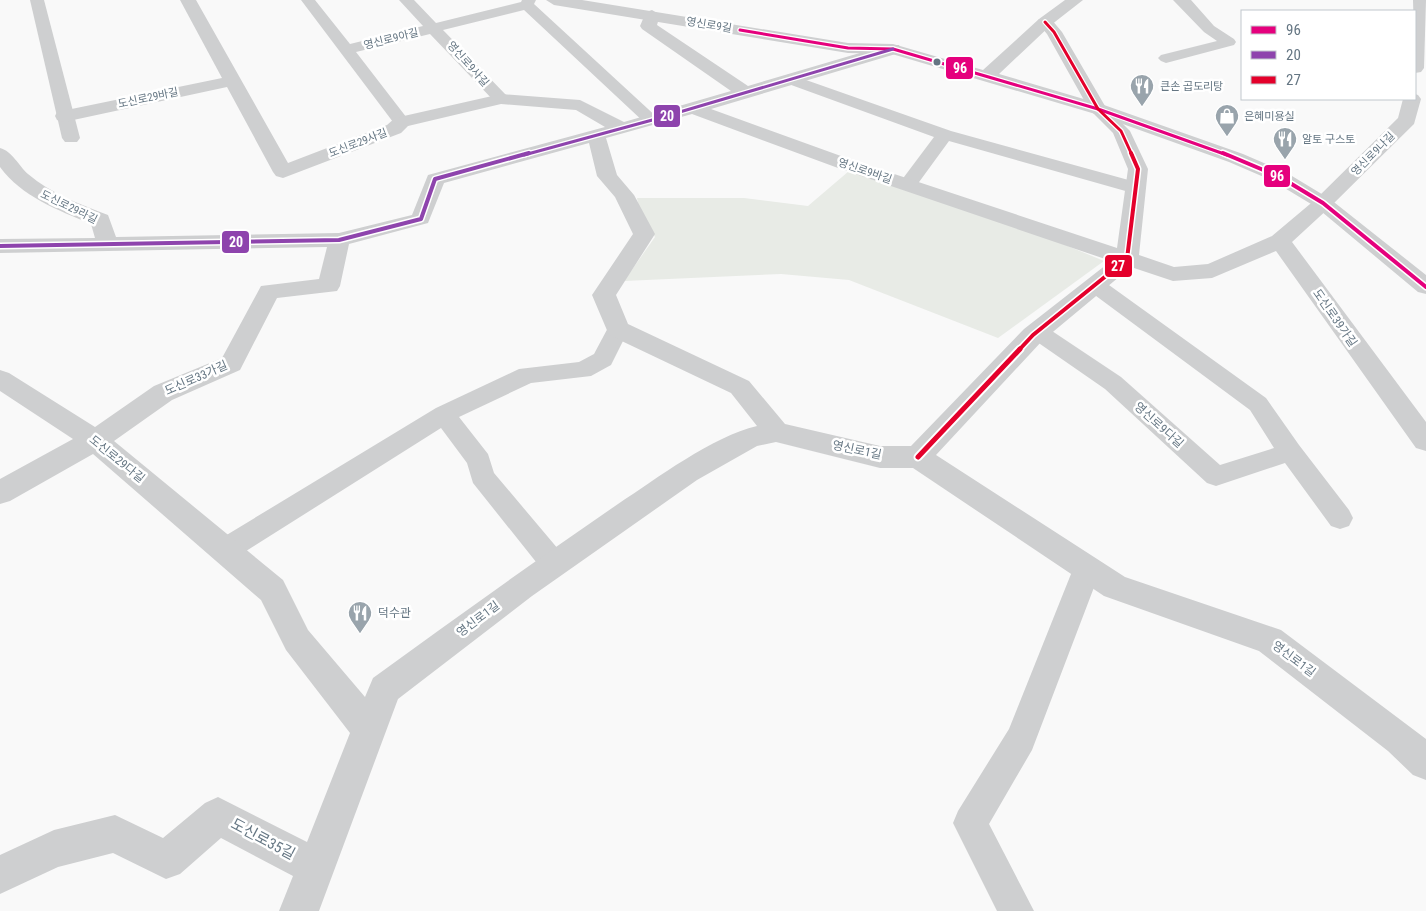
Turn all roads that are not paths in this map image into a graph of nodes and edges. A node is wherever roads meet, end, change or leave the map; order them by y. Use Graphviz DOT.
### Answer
graph roads {
  1 [pos="38,0"];
  2 [pos="188,0"];
  3 [pos="308,0"];
  4 [pos="406,0"];
  5 [pos="554,0"];
  6 [pos="1075,0"];
  7 [pos="1180,0"];
  8 [pos="1421,0"];
  9 [pos="528,3"];
  10 [pos="649,8"];
  11 [pos="768,19"];
  12 [pos="1044,22"];
  13 [pos="815,27"];
  14 [pos="435,28"];
  15 [pos="1422,43"];
  16 [pos="893,49"];
  17 [pos="346,50"];
  18 [pos="1166,58"];
  19 [pos="1416,64"];
  20 [pos="987,76"];
  21 [pos="789,79"];
  22 [pos="232,81"];
  23 [pos="744,92"];
  24 [pos="500,99"];
  25 [pos="1412,100"];
  26 [pos="692,108"];
  27 [pos="1098,109"];
  28 [pos="64,116"];
  29 [pos="652,120"];
  30 [pos="402,122"];
  31 [pos="621,128"];
  32 [pos="596,135"];
  33 [pos="945,135"];
  34 [pos="71,138"];
  35 [pos="0,154"];
  36 [pos="908,185"];
  37 [pos="1136,188"];
  38 [pos="1323,203"];
  39 [pos="339,240"];
  40 [pos="1280,241"];
  41 [pos="108,245"];
  42 [pos="0,246"];
  43 [pos="1127,259"];
  44 [pos="1095,285"];
  45 [pos="1426,287"];
  46 [pos="618,329"];
  47 [pos="1038,332"];
  48 [pos="0,379"];
  49 [pos="444,414"];
  50 [pos="776,432"];
  51 [pos="95,440"];
  52 [pos="1426,441"];
  53 [pos="1290,452"];
  54 [pos="918,457"];
  55 [pos="0,493"];
  56 [pos="1340,518"];
  57 [pos="225,550"];
  58 [pos="554,564"];
  59 [pos="1087,569"];
  60 [pos="370,729"];
  61 [pos="1426,762"];
  62 [pos="316,867"];
  63 [pos="0,875"];
  64 [pos="299,911"];
  65 [pos="1016,911"];
  1 -- 28 [label="lane"];
  2 -- 22 [label="street, 도신로29사길"];
  3 -- 17 [label="lane, 영신로9아길"];
  4 -- 14 [label="lane, 영신로9사길"];
  5 -- 10 [label="street, 영신로9길"];
  6 -- 12 [label="street"];
  7 -- 18 [label="lane"];
  8 -- 15 [label="street"];
  9 -- 14 [label="lane, 영신로9사길"];
  9 -- 29 [label="lane"];
  10 -- 11 [label="street"];
  10 -- 16 [label="street, 영신로9길"];
  10 -- 23 [label="street"];
  12 -- 20 [label="street"];
  12 -- 27 [label="street"];
  13 -- 16 [label="street"];
  14 -- 17 [label="lane, 영신로9아길"];
  14 -- 24 [label="lane, 영신로9사길"];
  15 -- 19 [label="street"];
  16 -- 20 [label="street, 영신로9길"];
  16 -- 21 [label="street"];
  17 -- 30 [label="lane, 영신로9아길"];
  20 -- 27 [label="street, 영신로9길"];
  21 -- 23 [label="street"];
  21 -- 33 [label="lane"];
  22 -- 28 [label="street, 도신로29바길"];
  22 -- 30 [label="street, 도신로29사길"];
  23 -- 26 [label="street"];
  24 -- 30 [label="street, 도신로29사길"];
  24 -- 31 [label="street, 도신로29사길"];
  25 -- 38 [label="street, 영신로9나길"];
  26 -- 29 [label="street"];
  26 -- 36 [label="street, 영신로9바길"];
  27 -- 37 [label="street"];
  27 -- 38 [label="street, 영신로9길"];
  28 -- 34 [label="lane"];
  29 -- 31 [label="street"];
  31 -- 32 [label="street"];
  32 -- 39 [label="street"];
  32 -- 46 [label="street"];
  33 -- 36 [label="lane, 영신로9바길"];
  33 -- 37 [label="lane"];
  35 -- 41 [label="street, 도신로29라길"];
  36 -- 43 [label="street"];
  37 -- 43 [label="street"];
  38 -- 40 [label="street"];
  38 -- 45 [label="street, 영신로9길"];
  39 -- 41 [label="street"];
  39 -- 51 [label="street, 도신로33가길"];
  40 -- 43 [label="street"];
  40 -- 52 [label="street, 도신로39가길"];
  41 -- 42 [label="street"];
  43 -- 44 [label="street"];
  44 -- 47 [label="street"];
  44 -- 53 [label="lane"];
  46 -- 49 [label="lane"];
  46 -- 50 [label="street"];
  47 -- 53 [label="lane, 영신로9다길"];
  47 -- 54 [label="street"];
  48 -- 51 [label="street, 도신로29다길"];
  49 -- 57 [label="lane"];
  49 -- 58 [label="lane"];
  50 -- 54 [label="street, 영신로1길"];
  50 -- 58 [label="street, 영신로1길"];
  51 -- 55 [label="street, 도신로33가길"];
  51 -- 57 [label="street, 도신로29다길"];
  53 -- 56 [label="lane"];
  54 -- 59 [label="street, 영신로1길"];
  57 -- 60 [label="street, 도신로29다길"];
  58 -- 60 [label="street, 영신로1길"];
  59 -- 61 [label="street, 영신로1길"];
  59 -- 65 [label="lane"];
  60 -- 62 [label="street, 영신로1길"];
  62 -- 63 [label="street, 도신로35길"];
  62 -- 64 [label="street, 영신로1길"];
}
